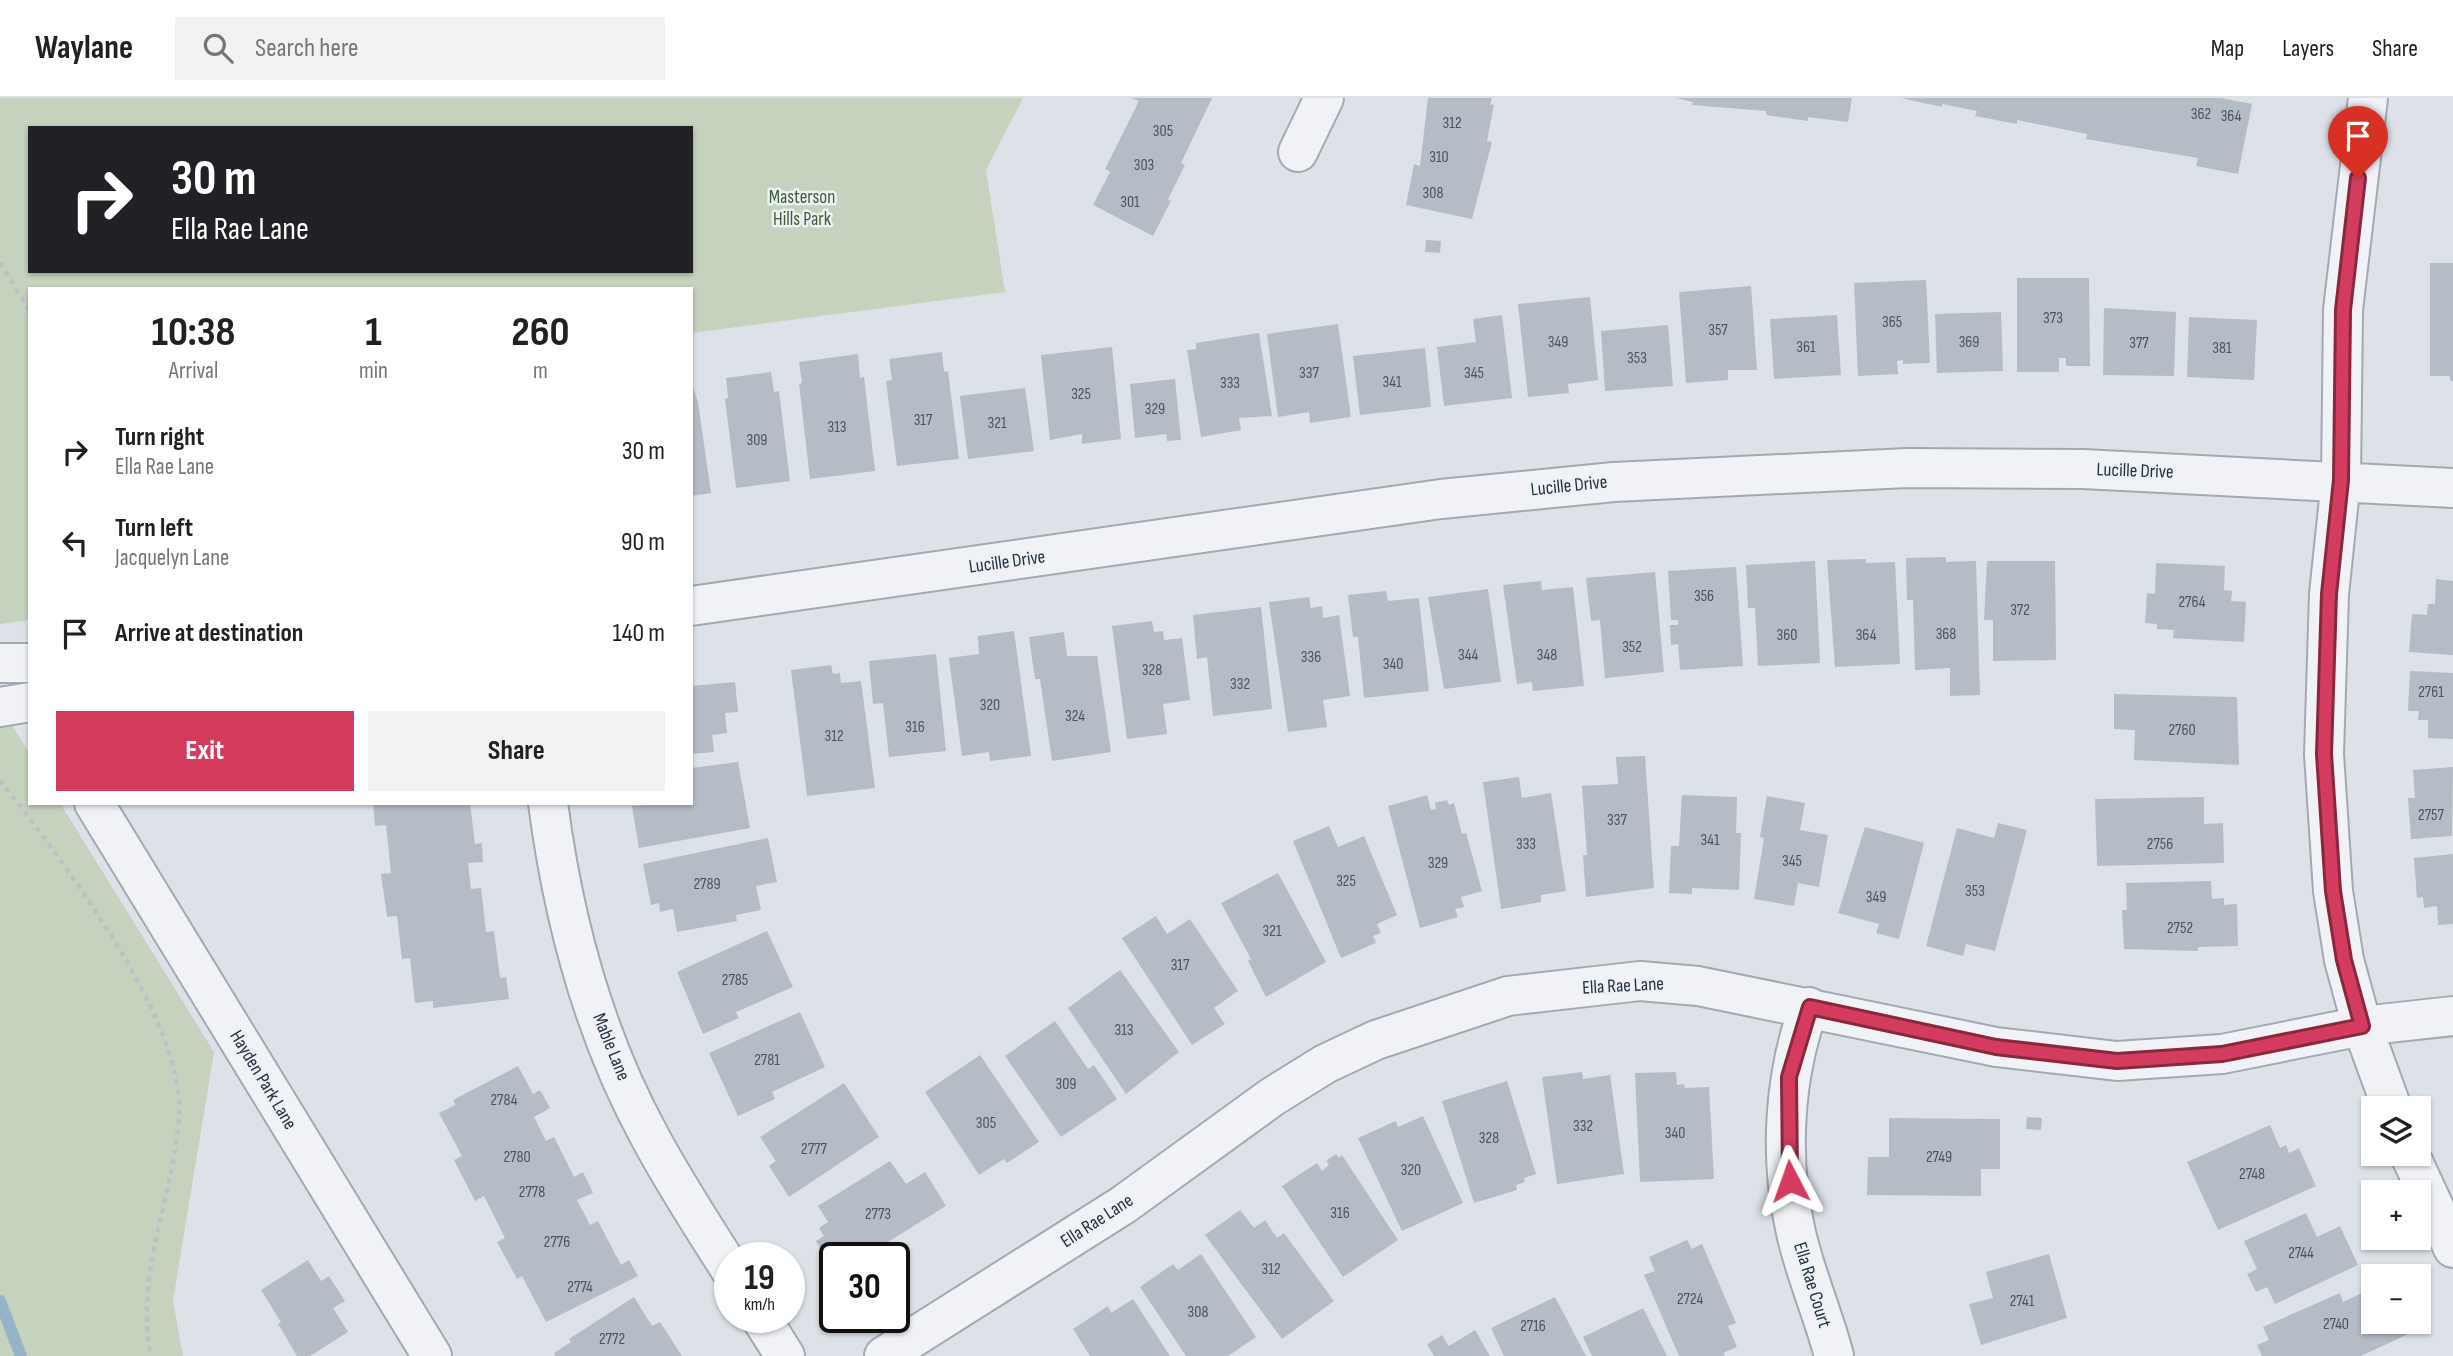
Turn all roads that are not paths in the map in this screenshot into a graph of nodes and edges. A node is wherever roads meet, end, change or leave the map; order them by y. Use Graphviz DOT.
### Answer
graph roads {
  1 [pos="1324,98"];
  2 [pos="2368,98"];
  3 [pos="1298,152"];
  4 [pos="2341,480"];
  5 [pos="2453,488"];
  6 [pos="693,606"];
  7 [pos="28,702"];
  8 [pos="0,707"];
  9 [pos="95,805"];
  10 [pos="548,805"];
  11 [pos="1810,1007"];
  12 [pos="2453,1016"];
  13 [pos="2362,1026"];
  14 [pos="2388,1096"];
  15 [pos="2415,1166"];
  16 [pos="714,1243"];
  17 [pos="2453,1248"];
  18 [pos="770,1333"];
  19 [pos="432,1356"];
  20 [pos="785,1356"];
  21 [pos="884,1356"];
  22 [pos="1834,1356"];
  1 -- 3 [label="street"];
  2 -- 4 [label="street"];
  4 -- 5 [label="street, Lucille Drive"];
  4 -- 6 [label="street, Lucille Drive"];
  4 -- 13 [label="street"];
  7 -- 8 [label="street"];
  9 -- 19 [label="street, Hayden Park Lane"];
  10 -- 16 [label="street, Mable Lane"];
  11 -- 13 [label="street, Ella Rae Lane"];
  11 -- 21 [label="street, Ella Rae Lane"];
  11 -- 22 [label="street, Ella Rae Court"];
  12 -- 13 [label="street, Ella Rae Lane"];
  13 -- 14 [label="street"];
  15 -- 17 [label="street"];
  18 -- 20 [label="street"];
}
